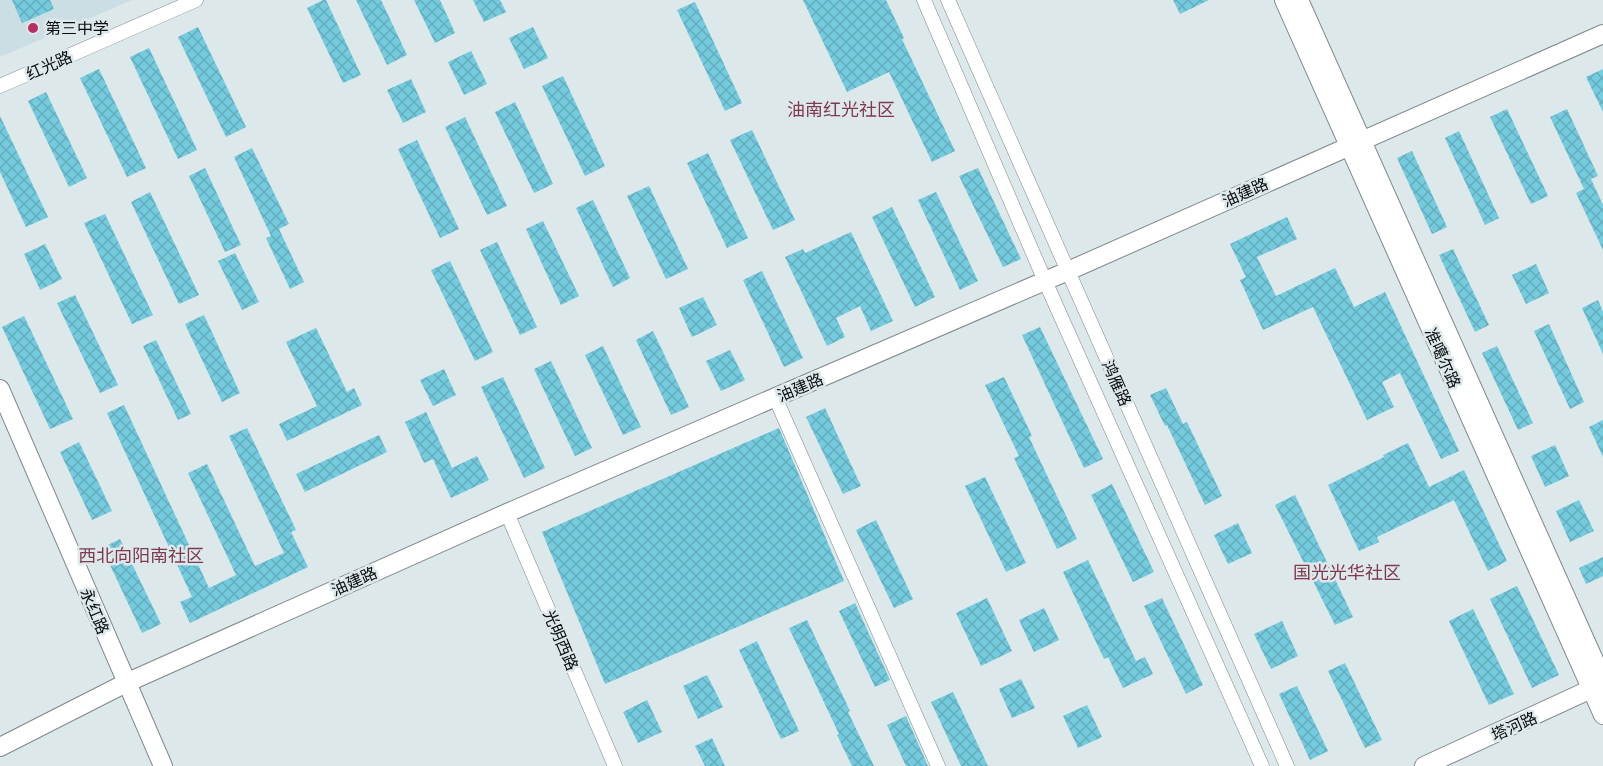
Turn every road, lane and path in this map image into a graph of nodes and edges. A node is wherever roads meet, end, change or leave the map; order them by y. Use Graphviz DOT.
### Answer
graph roads {
  1 [pos="196,0"];
  2 [pos="924,0"];
  3 [pos="948,0"];
  4 [pos="1284,0"];
  5 [pos="1299,0"];
  6 [pos="1603,34"];
  7 [pos="0,86"];
  8 [pos="1355,144"];
  9 [pos="1068,271"];
  10 [pos="1045,281"];
  11 [pos="0,389"];
  12 [pos="775,397"];
  13 [pos="507,513"];
  14 [pos="126,683"];
  15 [pos="1599,684"];
  16 [pos="1603,715"];
  17 [pos="0,747"];
  18 [pos="163,766"];
  19 [pos="615,766"];
  20 [pos="938,766"];
  21 [pos="1262,766"];
  22 [pos="1287,766"];
  23 [pos="1424,766"];
  1 -- 7 [label="street, 红光路"];
  2 -- 10 [label="street, 鸿雁路"];
  3 -- 9 [label="street, 鸿雁路"];
  4 -- 8 [label="main road, 准噶尔路"];
  5 -- 8 [label="main road, 准噶尔路"];
  6 -- 8 [label="main road, 油建路"];
  8 -- 9 [label="main road, 油建路"];
  8 -- 15 [label="main road, 准噶尔路"];
  9 -- 10 [label="main road, 油建路"];
  9 -- 22 [label="street, 鸿雁路"];
  10 -- 12 [label="main road, 油建路"];
  10 -- 21 [label="street, 鸿雁路"];
  11 -- 14 [label="main road, 永红路"];
  12 -- 13 [label="main road, 油建路"];
  12 -- 20 [label="street"];
  13 -- 14 [label="main road, 油建路"];
  13 -- 19 [label="street, 光明西路"];
  14 -- 17 [label="main road, 油建路"];
  14 -- 18 [label="main road, 永红路"];
  15 -- 16 [label="main road, 准噶尔路"];
  15 -- 23 [label="main road, 塔河路"];
}
